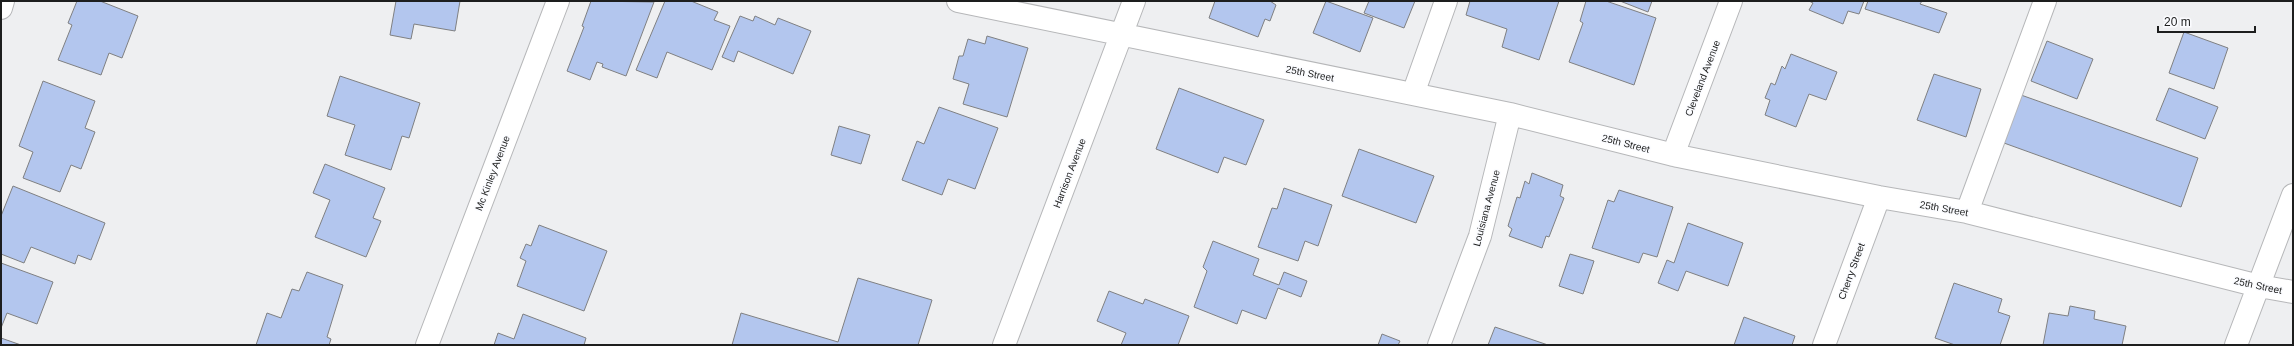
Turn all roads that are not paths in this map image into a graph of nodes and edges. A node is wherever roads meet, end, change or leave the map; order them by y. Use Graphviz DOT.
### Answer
graph roads {
  1 [pos="4,1"];
  2 [pos="558,1"];
  3 [pos="958,1"];
  4 [pos="1134,1"];
  5 [pos="1446,1"];
  6 [pos="1731,1"];
  7 [pos="2045,1"];
  8 [pos="1,8"];
  9 [pos="1121,35"];
  10 [pos="1413,94"];
  11 [pos="1510,114"];
  12 [pos="1673,154"];
  13 [pos="2293,195"];
  14 [pos="1879,197"];
  15 [pos="1967,212"];
  16 [pos="2259,286"];
  17 [pos="2293,292"];
  18 [pos="427,345"];
  19 [pos="1004,345"];
  20 [pos="1439,345"];
  21 [pos="1824,345"];
  22 [pos="2236,345"];
  1 -- 8 [label="street"];
  2 -- 18 [label="street, Mc Kinley Avenue"];
  3 -- 9 [label="street, 25th Street"];
  4 -- 9 [label="street, Harrison Avenue"];
  5 -- 10 [label="street"];
  6 -- 12 [label="street, Cleveland Avenue"];
  7 -- 15 [label="street"];
  9 -- 10 [label="street, 25th Street"];
  9 -- 19 [label="street, Harrison Avenue"];
  10 -- 11 [label="street, 25th Street"];
  11 -- 12 [label="street, 25th Street"];
  11 -- 20 [label="street, Louisiana Avenue"];
  12 -- 14 [label="street, 25th Street"];
  13 -- 16 [label="street"];
  14 -- 15 [label="street, 25th Street"];
  14 -- 21 [label="street, Cherry Street"];
  15 -- 16 [label="street, 25th Street"];
  16 -- 17 [label="street, 25th Street"];
  16 -- 22 [label="street"];
}
